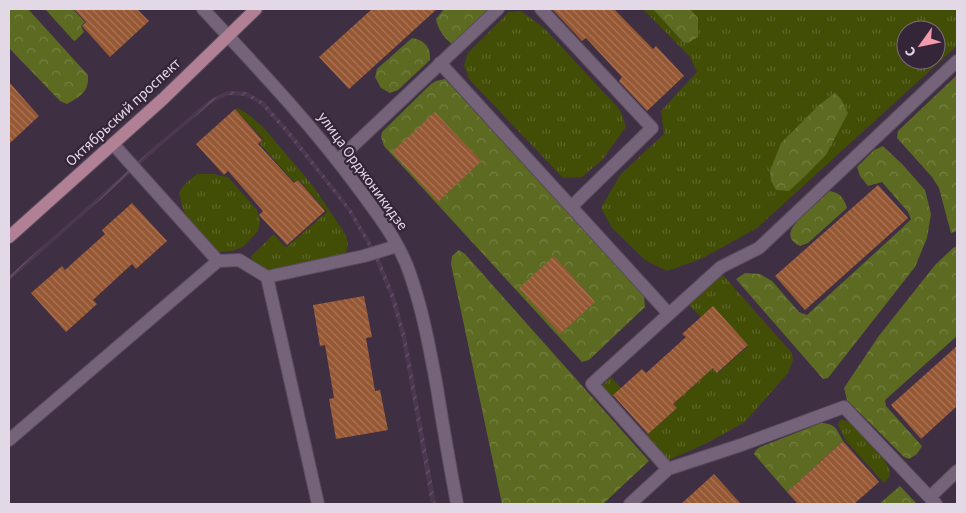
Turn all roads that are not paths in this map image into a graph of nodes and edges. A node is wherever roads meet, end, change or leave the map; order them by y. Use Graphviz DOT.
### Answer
graph roads {
  1 [pos="202,9"];
  2 [pos="256,9"];
  3 [pos="498,9"];
  4 [pos="542,9"];
  5 [pos="228,36"];
  6 [pos="957,62"];
  7 [pos="440,63"];
  8 [pos="114,144"];
  9 [pos="338,160"];
  10 [pos="572,206"];
  11 [pos="9,237"];
  12 [pos="397,246"];
  13 [pos="218,261"];
  14 [pos="267,277"];
  15 [pos="670,314"];
  16 [pos="9,440"];
  17 [pos="668,469"];
  18 [pos="957,471"];
  19 [pos="933,500"];
  20 [pos="318,504"];
  21 [pos="457,504"];
  22 [pos="630,504"];
  1 -- 5 [label="main road, улица Орджоникидзе"];
  2 -- 5 [label="main road, Октябрьский проспект"];
  3 -- 7 [label="main road"];
  4 -- 10 [label="main road"];
  5 -- 8 [label="main road, Октябрьский проспект"];
  5 -- 9 [label="main road, улица Орджоникидзе"];
  6 -- 15 [label="main road"];
  7 -- 9 [label="main road"];
  7 -- 10 [label="main road"];
  8 -- 11 [label="main road, Октябрьский проспект"];
  8 -- 13 [label="main road"];
  9 -- 12 [label="main road, улица Орджоникидзе"];
  10 -- 15 [label="main road"];
  12 -- 14 [label="main road"];
  12 -- 21 [label="main road, улица Орджоникидзе"];
  13 -- 14 [label="main road"];
  13 -- 16 [label="main road"];
  14 -- 20 [label="main road"];
  15 -- 17 [label="main road"];
  17 -- 19 [label="main road"];
  17 -- 22 [label="main road"];
  18 -- 19 [label="main road"];
}
